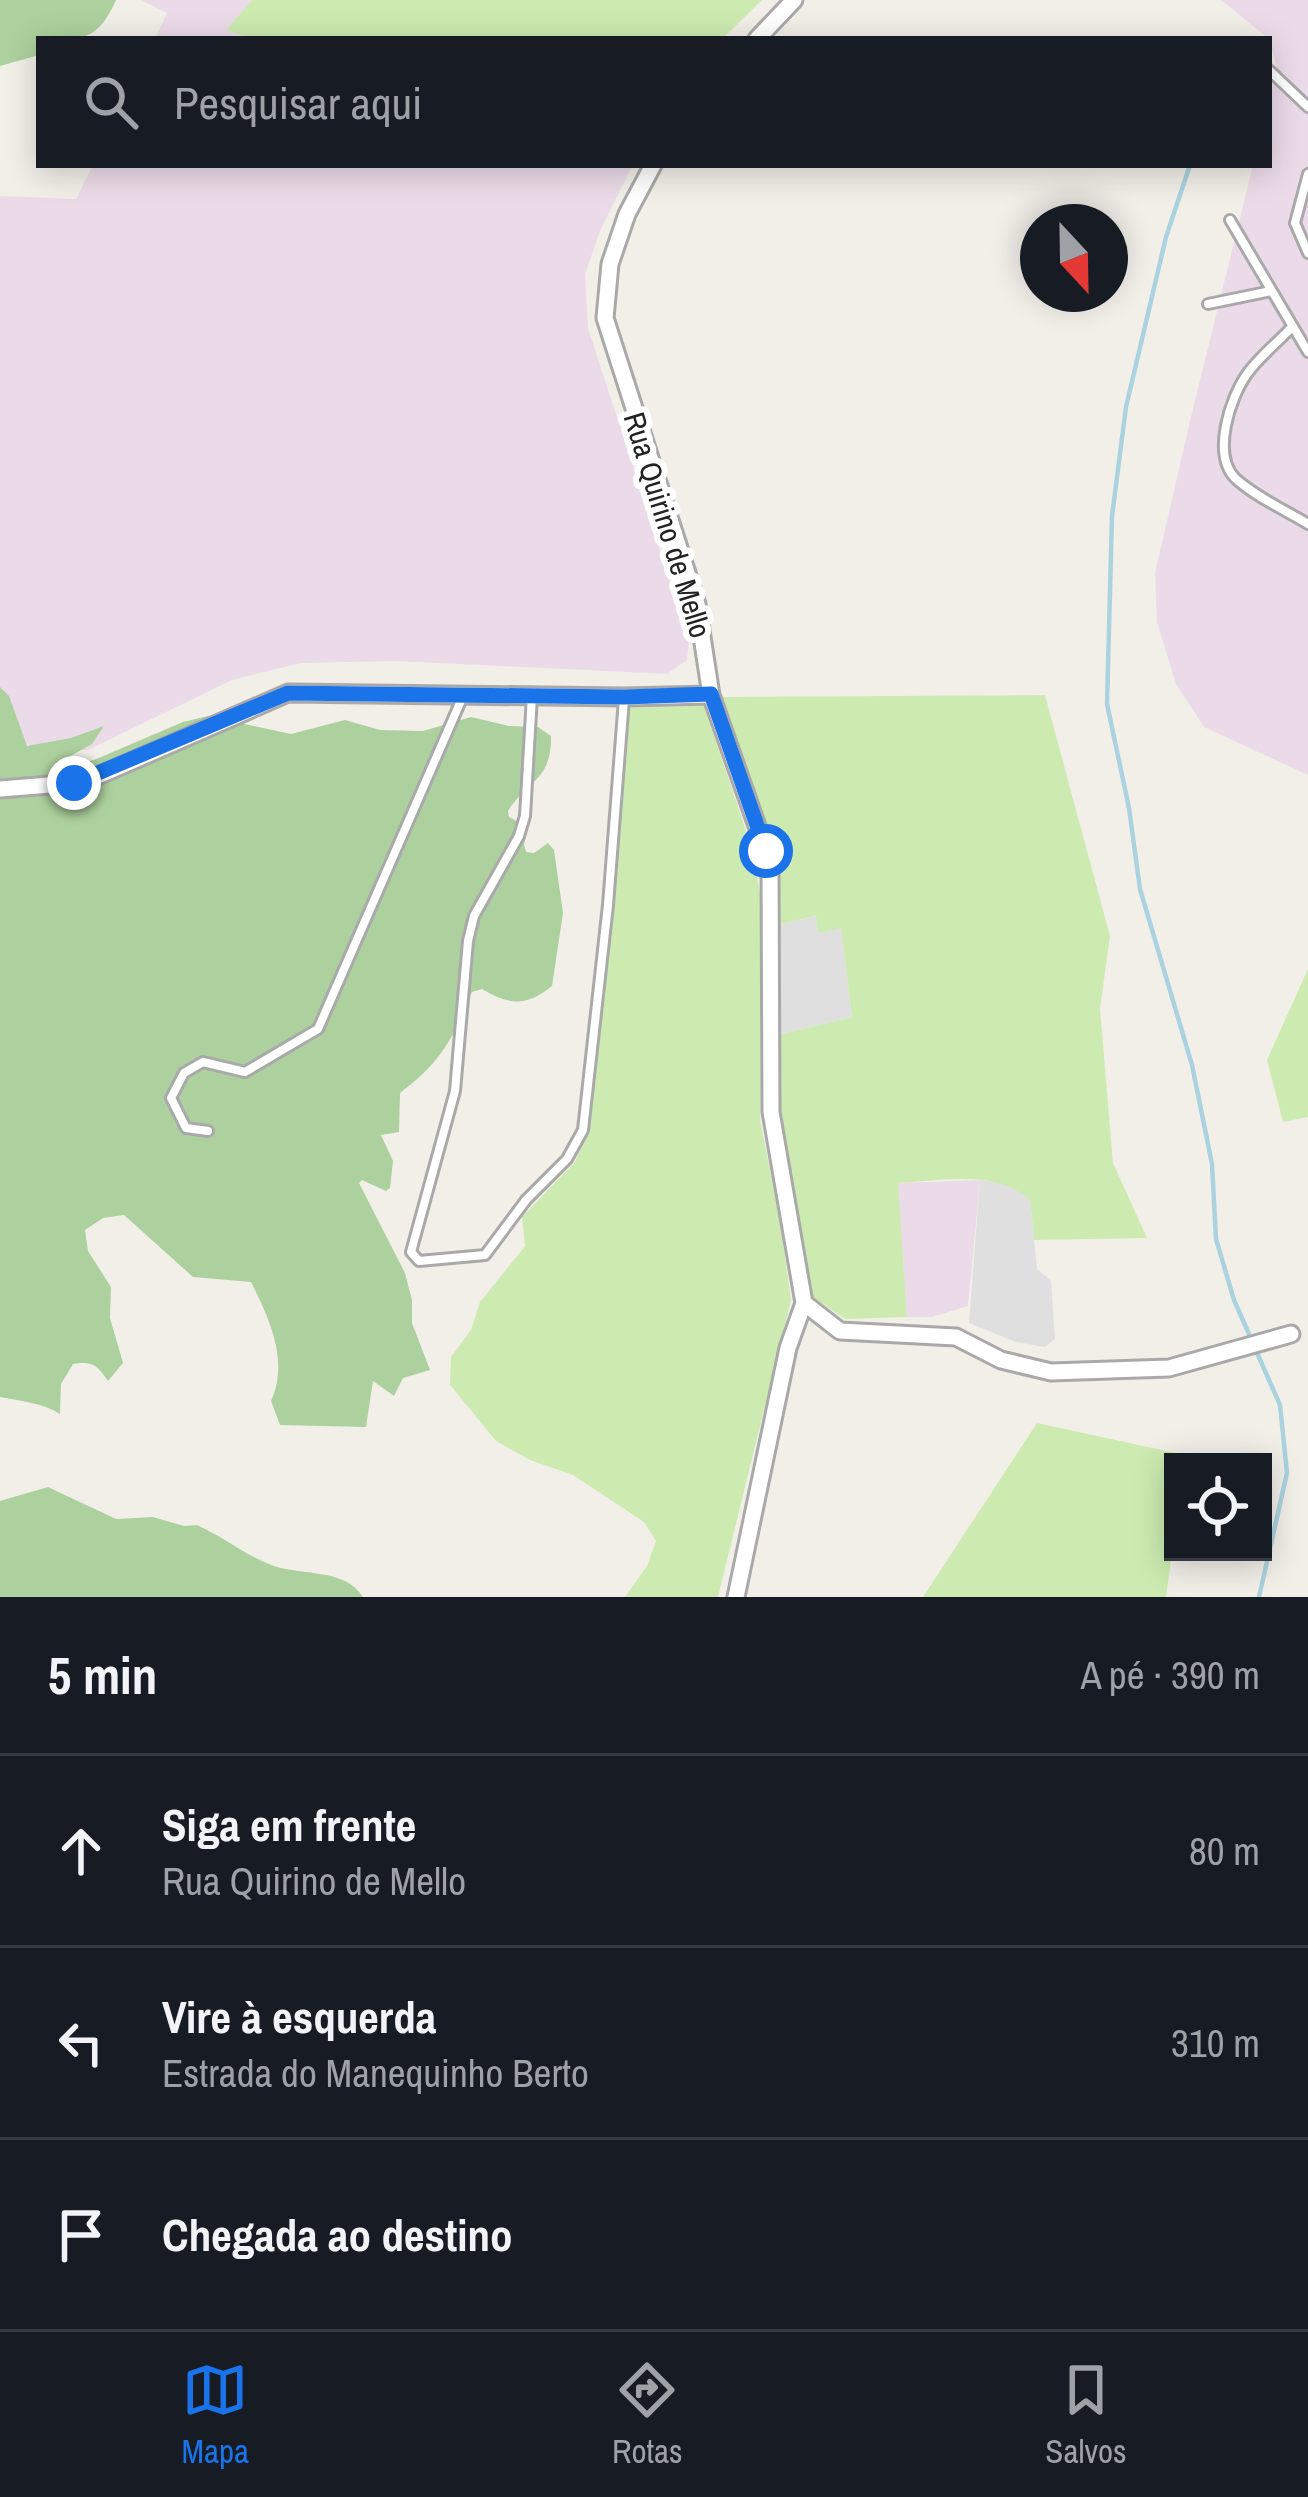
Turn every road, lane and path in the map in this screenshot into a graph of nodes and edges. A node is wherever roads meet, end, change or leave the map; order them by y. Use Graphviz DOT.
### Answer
graph roads {
  1 [pos="794,0"];
  2 [pos="760,36"];
  3 [pos="1272,73"];
  4 [pos="1308,107"];
  5 [pos="651,168"];
  6 [pos="1308,174"];
  7 [pos="1231,220"];
  8 [pos="1308,254"];
  9 [pos="1271,291"];
  10 [pos="1208,304"];
  11 [pos="1292,327"];
  12 [pos="1308,352"];
  13 [pos="1308,524"];
  14 [pos="464,694"];
  15 [pos="711,694"];
  16 [pos="532,696"];
  17 [pos="624,697"];
  18 [pos="0,789"];
  19 [pos="208,1131"];
  20 [pos="803,1303"];
  21 [pos="1291,1334"];
  22 [pos="736,1597"];
  1 -- 2 [label="street"];
  3 -- 4 [label="lane"];
  5 -- 15 [label="street, Rua Quirino de Mello"];
  6 -- 8 [label="lane"];
  7 -- 9 [label="lane"];
  9 -- 10 [label="lane"];
  9 -- 11 [label="lane"];
  11 -- 12 [label="lane"];
  11 -- 13 [label="lane"];
  14 -- 16 [label="street"];
  14 -- 18 [label="street"];
  14 -- 19 [label="lane"];
  15 -- 17 [label="street"];
  15 -- 20 [label="street, Rua Quirino de Mello"];
  16 -- 17 [label="street"];
  16 -- 17 [label="lane"];
  20 -- 21 [label="street"];
  20 -- 22 [label="street, Rua Quirino de Mello"];
}
